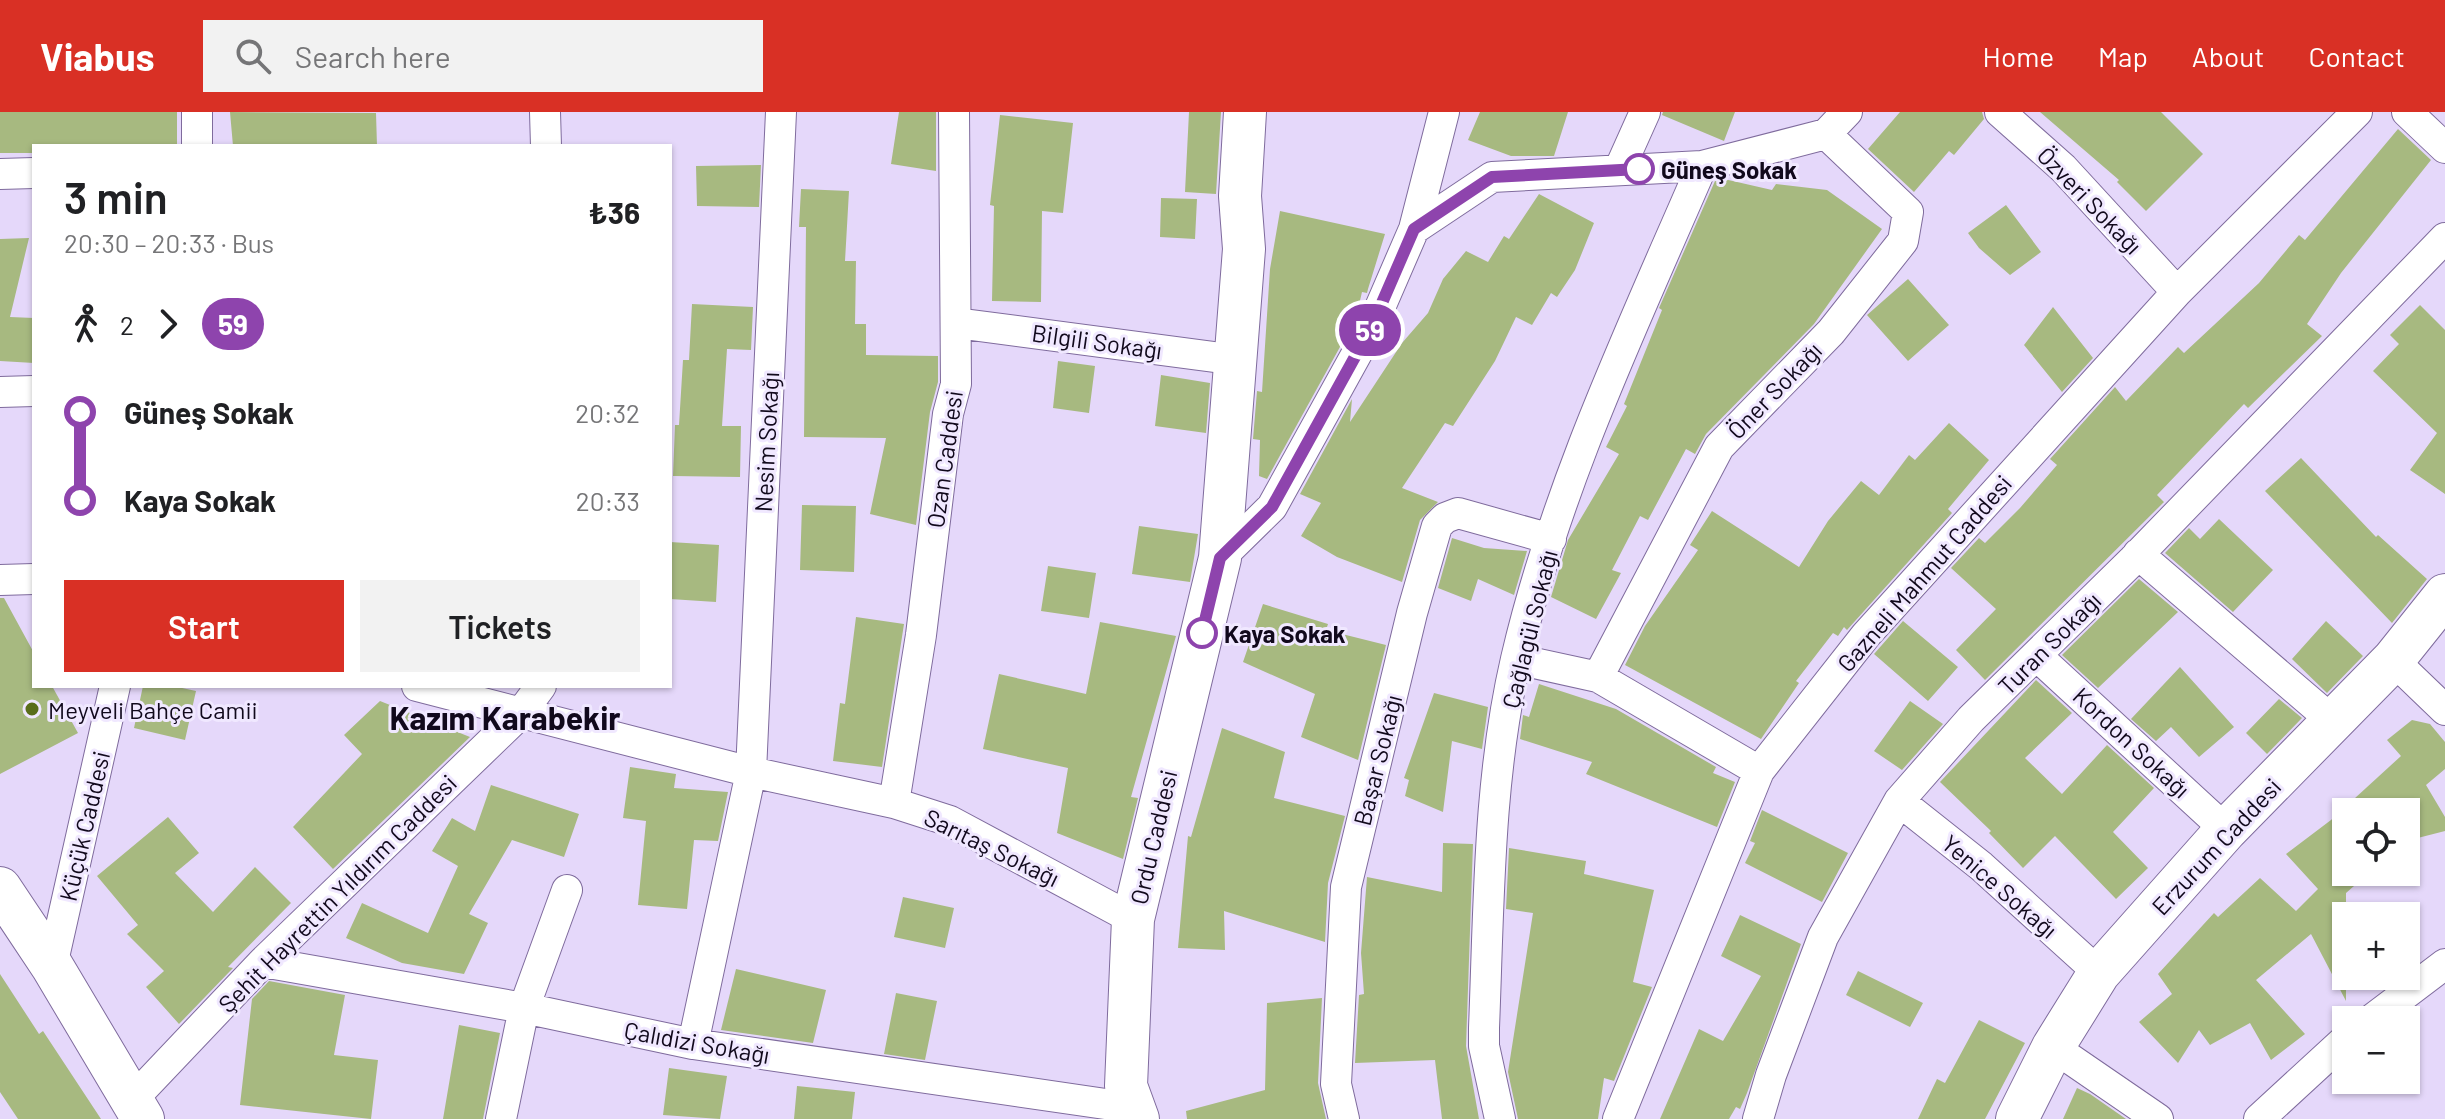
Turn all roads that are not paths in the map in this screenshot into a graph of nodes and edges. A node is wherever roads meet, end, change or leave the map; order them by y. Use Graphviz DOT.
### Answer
graph roads {
  1 [pos="197,112"];
  2 [pos="545,112"];
  3 [pos="781,112"];
  4 [pos="954,112"];
  5 [pos="1245,112"];
  6 [pos="1444,112"];
  7 [pos="1645,112"];
  8 [pos="1847,112"];
  9 [pos="2000,112"];
  10 [pos="2357,112"];
  11 [pos="2407,112"];
  12 [pos="1826,134"];
  13 [pos="197,144"];
  14 [pos="546,144"];
  15 [pos="2445,148"];
  16 [pos="1702,166"];
  17 [pos="1619,170"];
  18 [pos="32,173"];
  19 [pos="0,174"];
  20 [pos="1414,229"];
  21 [pos="2445,238"];
  22 [pos="2177,292"];
  23 [pos="956,323"];
  24 [pos="1237,360"];
  25 [pos="32,391"];
  26 [pos="0,392"];
  27 [pos="1551,539"];
  28 [pos="2138,554"];
  29 [pos="1220,558"];
  30 [pos="32,579"];
  31 [pos="0,580"];
  32 [pos="2445,595"];
  33 [pos="2037,656"];
  34 [pos="1516,659"];
  35 [pos="2393,660"];
  36 [pos="1598,677"];
  37 [pos="115,688"];
  38 [pos="425,688"];
  39 [pos="540,688"];
  40 [pos="2445,710"];
  41 [pos="521,713"];
  42 [pos="2335,723"];
  43 [pos="1759,771"];
  44 [pos="751,772"];
  45 [pos="1899,801"];
  46 [pos="894,803"];
  47 [pos="2226,830"];
  48 [pos="0,888"];
  49 [pos="567,890"];
  50 [pos="1133,919"];
  51 [pos="263,962"];
  52 [pos="2445,964"];
  53 [pos="52,966"];
  54 [pos="2099,973"];
  55 [pos="2390,1006"];
  56 [pos="524,1008"];
  57 [pos="693,1044"];
  58 [pos="2053,1047"];
  59 [pos="2332,1052"];
  60 [pos="137,1109"];
  61 [pos="1136,1113"];
  62 [pos="501,1119"];
  63 [pos="1344,1119"];
  64 [pos="1500,1119"];
  65 [pos="1618,1119"];
  66 [pos="1758,1119"];
  67 [pos="2017,1119"];
  68 [pos="2158,1119"];
  69 [pos="2259,1119"];
  1 -- 13 [label="street"];
  2 -- 14 [label="street"];
  3 -- 44 [label="street, Nesim Sokağı"];
  4 -- 23 [label="street, Ozan Caddesi"];
  5 -- 24 [label="street, Ordu Caddesi"];
  6 -- 20 [label="street"];
  7 -- 17 [label="street"];
  8 -- 12 [label="street"];
  9 -- 22 [label="street, Özveri Sokağı"];
  10 -- 22 [label="street, Gazneli Mahmut Caddesi"];
  11 -- 15 [label="street"];
  12 -- 16 [label="street"];
  12 -- 36 [label="street, Öner Sokağı"];
  16 -- 17 [label="street"];
  16 -- 27 [label="street, Çağlagül Sokağı"];
  17 -- 20 [label="street"];
  18 -- 19 [label="street"];
  20 -- 29 [label="street"];
  21 -- 28 [label="street, Turan Sokağı"];
  22 -- 43 [label="street, Gazneli Mahmut Caddesi"];
  23 -- 24 [label="street, Bilgili Sokağı"];
  23 -- 46 [label="street, Ozan Caddesi"];
  24 -- 29 [label="street, Ordu Caddesi"];
  25 -- 26 [label="street"];
  27 -- 34 [label="street, Çağlagül Sokağı"];
  27 -- 63 [label="street, Başar Sokağı"];
  28 -- 33 [label="street, Turan Sokağı"];
  28 -- 42 [label="street"];
  29 -- 50 [label="street, Ordu Caddesi"];
  30 -- 31 [label="street"];
  32 -- 35 [label="street, Erzurum Caddesi"];
  33 -- 45 [label="street, Turan Sokağı"];
  33 -- 47 [label="street, Kordon Sokağı"];
  34 -- 36 [label="street"];
  34 -- 64 [label="street, Çağlagül Sokağı"];
  35 -- 40 [label="street"];
  35 -- 42 [label="street, Erzurum Caddesi"];
  36 -- 43 [label="street"];
  37 -- 53 [label="street, Küçük Caddesi"];
  38 -- 41 [label="street, Sarıtaş Sokağı"];
  39 -- 41 [label="street, Şehit Hayrettin Yıldırım Caddesi"];
  41 -- 44 [label="street, Sarıtaş Sokağı"];
  41 -- 51 [label="street, Şehit Hayrettin Yıldırım Caddesi"];
  42 -- 47 [label="street, Erzurum Caddesi"];
  43 -- 65 [label="street, Gazneli Mahmut Caddesi"];
  44 -- 46 [label="street, Sarıtaş Sokağı"];
  44 -- 57 [label="street"];
  45 -- 54 [label="street, Yenice Sokağı"];
  45 -- 66 [label="street, Turan Sokağı"];
  46 -- 50 [label="street, Sarıtaş Sokağı"];
  47 -- 54 [label="street, Erzurum Caddesi"];
  48 -- 53 [label="street"];
  49 -- 56 [label="street"];
  50 -- 61 [label="street, Ordu Caddesi"];
  51 -- 56 [label="street, Çalıdizi Sokağı"];
  51 -- 60 [label="street, Şehit Hayrettin Yıldırım Caddesi"];
  52 -- 55 [label="street"];
  53 -- 60 [label="street"];
  54 -- 58 [label="street, Erzurum Caddesi"];
  56 -- 57 [label="street, Çalıdizi Sokağı"];
  56 -- 62 [label="street"];
  57 -- 61 [label="street, Çalıdizi Sokağı"];
  58 -- 67 [label="street, Erzurum Caddesi"];
  58 -- 68 [label="street"];
  59 -- 69 [label="street"];
}
